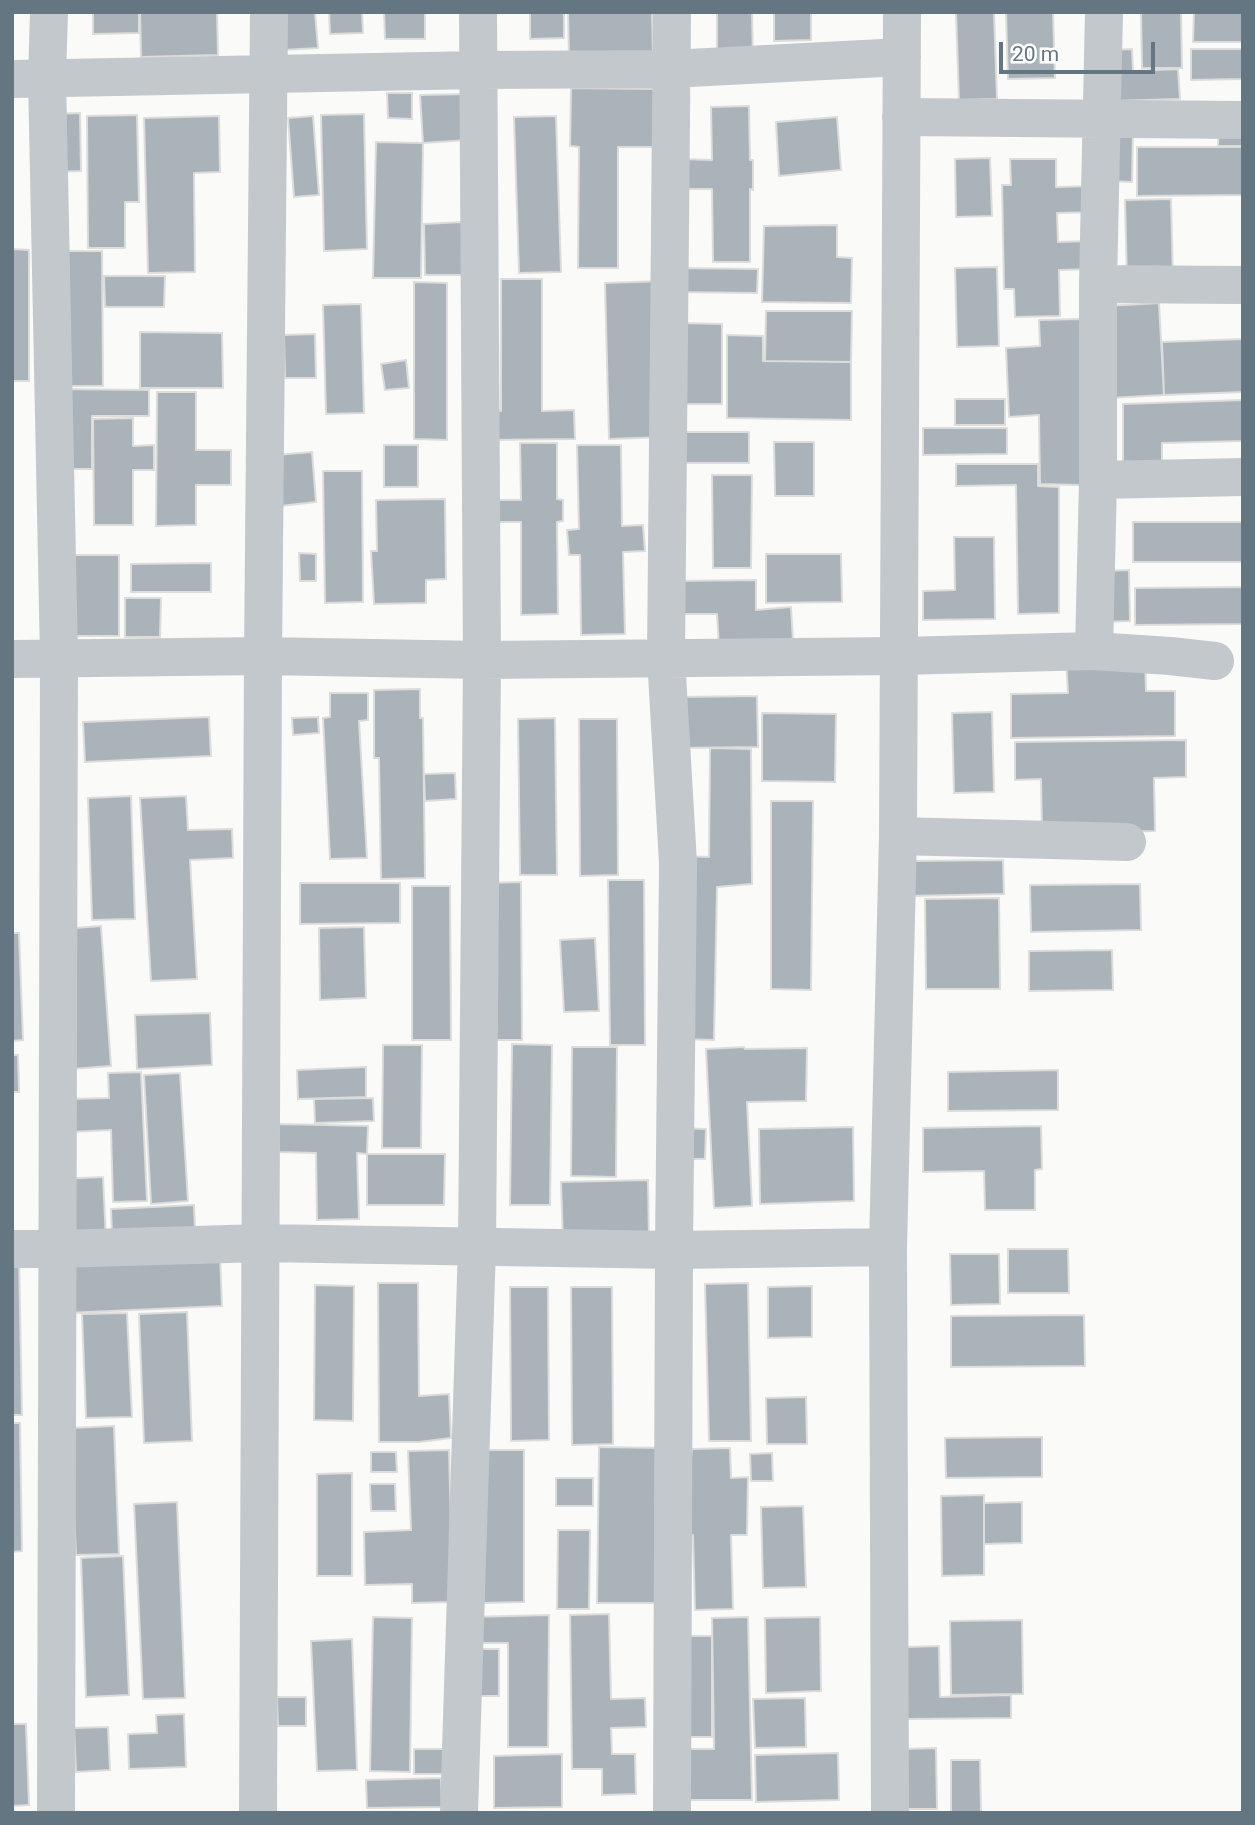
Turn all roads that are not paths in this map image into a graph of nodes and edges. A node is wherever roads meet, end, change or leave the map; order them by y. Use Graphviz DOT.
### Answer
graph roads {
  1 [pos="48,12"];
  2 [pos="269,12"];
  3 [pos="478,12"];
  4 [pos="672,12"];
  5 [pos="902,12"];
  6 [pos="1104,12"];
  7 [pos="902,58"];
  8 [pos="670,69"];
  9 [pos="478,70"];
  10 [pos="268,73"];
  11 [pos="29,79"];
  12 [pos="901,117"];
  13 [pos="1103,120"];
  14 [pos="1243,120"];
  15 [pos="1098,285"];
  16 [pos="1243,285"];
  17 [pos="1243,477"];
  18 [pos="1098,480"];
  19 [pos="1094,651"];
  20 [pos="263,656"];
  21 [pos="900,656"];
  22 [pos="59,657"];
  23 [pos="666,657"];
  24 [pos="12,659"];
  25 [pos="482,660"];
  26 [pos="1215,661"];
  27 [pos="898,836"];
  28 [pos="1127,842"];
  29 [pos="262,1243"];
  30 [pos="477,1246"];
  31 [pos="888,1247"];
  32 [pos="12,1249"];
  33 [pos="57,1250"];
  34 [pos="674,1250"];
  35 [pos="56,1813"];
  36 [pos="258,1813"];
  37 [pos="459,1813"];
  38 [pos="672,1813"];
  39 [pos="890,1813"];
  1 -- 11 [label="street"];
  2 -- 10 [label="street"];
  3 -- 9 [label="street"];
  4 -- 8 [label="street"];
  5 -- 7 [label="street"];
  6 -- 13 [label="street"];
  7 -- 8 [label="street"];
  7 -- 12 [label="street"];
  8 -- 9 [label="street"];
  8 -- 23 [label="street"];
  9 -- 10 [label="street"];
  9 -- 25 [label="street"];
  10 -- 11 [label="street"];
  10 -- 20 [label="street"];
  11 -- 22 [label="street"];
  12 -- 13 [label="street"];
  12 -- 21 [label="street"];
  13 -- 14 [label="street"];
  13 -- 15 [label="street"];
  15 -- 16 [label="street"];
  15 -- 18 [label="street"];
  17 -- 18 [label="street"];
  18 -- 19 [label="street"];
  19 -- 21 [label="street"];
  19 -- 26 [label="street"];
  20 -- 22 [label="street"];
  20 -- 25 [label="street"];
  20 -- 29 [label="street"];
  21 -- 23 [label="street"];
  21 -- 27 [label="street"];
  22 -- 24 [label="street"];
  22 -- 33 [label="street"];
  23 -- 25 [label="street"];
  23 -- 34 [label="street"];
  25 -- 30 [label="street"];
  27 -- 28 [label="street"];
  27 -- 31 [label="street"];
  29 -- 30 [label="street"];
  29 -- 33 [label="street"];
  29 -- 36 [label="street"];
  30 -- 34 [label="street"];
  30 -- 37 [label="street"];
  31 -- 34 [label="street"];
  31 -- 39 [label="street"];
  32 -- 33 [label="street"];
  33 -- 35 [label="street"];
  34 -- 38 [label="street"];
}
